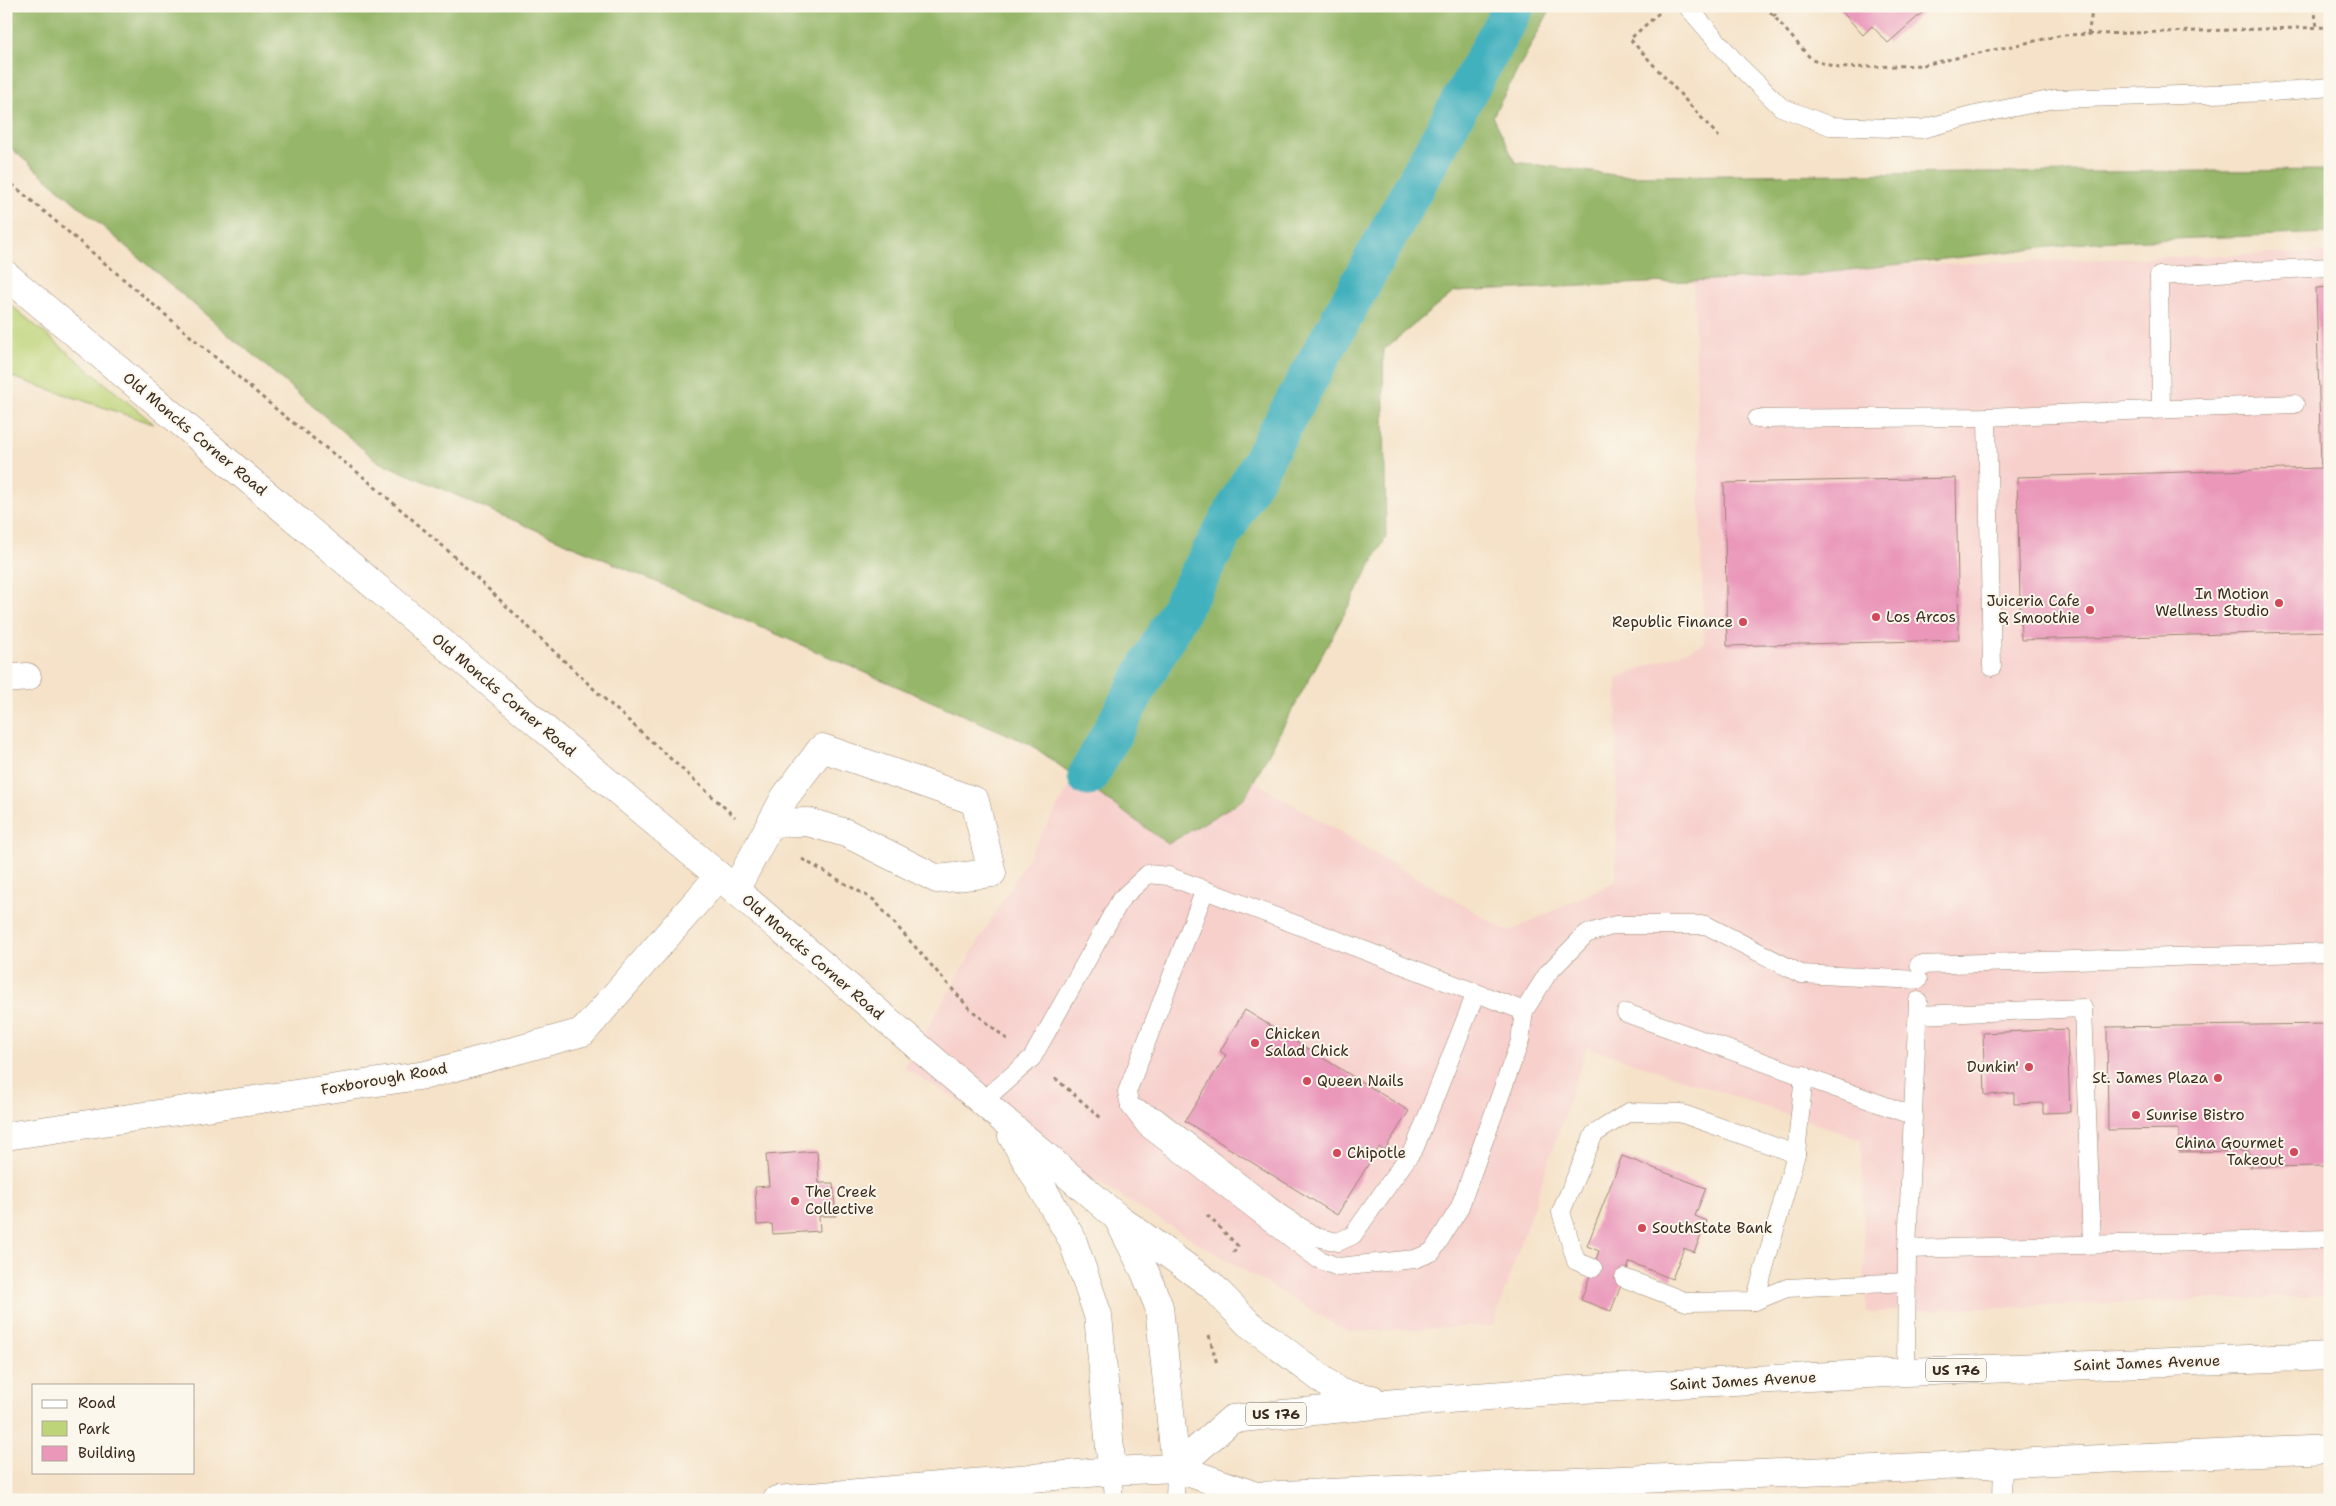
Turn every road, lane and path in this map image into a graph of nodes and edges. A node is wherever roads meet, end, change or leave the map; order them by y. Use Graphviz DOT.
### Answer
graph roads {
  1 [pos="1687,6"];
  2 [pos="1765,6"];
  3 [pos="1785,6"];
  4 [pos="2093,6"];
  5 [pos="2314,6"];
  6 [pos="1660,13"];
  7 [pos="1774,16"];
  8 [pos="2317,27"];
  9 [pos="2330,27"];
  10 [pos="2088,35"];
  11 [pos="2330,87"];
  12 [pos="1719,137"];
  13 [pos="6,179"];
  14 [pos="2330,267"];
  15 [pos="6,275"];
  16 [pos="2295,404"];
  17 [pos="2162,408"];
  18 [pos="1987,417"];
  19 [pos="1757,419"];
  20 [pos="1992,667"];
  21 [pos="768,830"];
  22 [pos="727,883"];
  23 [pos="1205,890"];
  24 [pos="2330,952"];
  25 [pos="1476,993"];
  26 [pos="1524,1011"];
  27 [pos="1626,1013"];
  28 [pos="1032,1058"];
  29 [pos="1804,1075"];
  30 [pos="1128,1099"];
  31 [pos="992,1109"];
  32 [pos="1914,1116"];
  33 [pos="1106,1122"];
  34 [pos="6,1136"];
  35 [pos="1796,1154"];
  36 [pos="1204,1211"];
  37 [pos="1117,1217"];
  38 [pos="2330,1239"];
  39 [pos="2092,1244"];
  40 [pos="1907,1249"];
  41 [pos="1593,1268"];
  42 [pos="1624,1278"];
  43 [pos="1907,1282"];
  44 [pos="1210,1284"];
  45 [pos="1756,1300"];
  46 [pos="2330,1356"];
  47 [pos="1906,1372"];
  48 [pos="1396,1403"];
  49 [pos="2330,1449"];
  50 [pos="2003,1464"];
  51 [pos="1176,1468"];
  52 [pos="1112,1471"];
  53 [pos="901,1496"];
  54 [pos="1335,1496"];
  55 [pos="777,1500"];
  56 [pos="1114,1500"];
  57 [pos="1176,1500"];
  58 [pos="2002,1500"];
  1 -- 11 [label="lane"];
  2 -- 7 [label="path"];
  3 -- 7 [label="path"];
  4 -- 10 [label="path"];
  5 -- 8 [label="path"];
  6 -- 12 [label="path"];
  7 -- 10 [label="path"];
  8 -- 9 [label="path"];
  8 -- 10 [label="path"];
  13 -- 21 [label="path"];
  14 -- 17 [label="lane"];
  15 -- 22 [label="street, Old Moncks Corner Road"];
  16 -- 17 [label="lane"];
  17 -- 18 [label="lane"];
  18 -- 19 [label="lane"];
  18 -- 20 [label="lane"];
  21 -- 21 [label="street, Foxborough Road"];
  21 -- 22 [label="street, Foxborough Road"];
  21 -- 28 [label="path"];
  22 -- 31 [label="street, Old Moncks Corner Road"];
  22 -- 34 [label="street, Foxborough Road"];
  23 -- 25 [label="lane"];
  23 -- 28 [label="lane"];
  23 -- 30 [label="lane"];
  24 -- 26 [label="lane"];
  25 -- 26 [label="lane"];
  25 -- 30 [label="lane"];
  26 -- 30 [label="lane"];
  27 -- 29 [label="lane"];
  28 -- 31 [label="lane"];
  28 -- 33 [label="path"];
  29 -- 32 [label="lane"];
  29 -- 35 [label="lane"];
  31 -- 37 [label="street, Old Moncks Corner Road"];
  31 -- 52 [label="street"];
  32 -- 39 [label="lane"];
  32 -- 40 [label="lane"];
  35 -- 41 [label="lane"];
  35 -- 45 [label="lane"];
  36 -- 44 [label="path"];
  37 -- 44 [label="street, Old Moncks Corner Road"];
  37 -- 51 [label="street"];
  38 -- 39 [label="lane"];
  39 -- 40 [label="lane"];
  40 -- 43 [label="lane"];
  42 -- 45 [label="lane"];
  43 -- 45 [label="lane"];
  43 -- 47 [label="lane"];
  44 -- 48 [label="street, Old Moncks Corner Road"];
  46 -- 47 [label="street, Saint James Avenue / US 176"];
  47 -- 48 [label="street, Saint James Avenue / US 176"];
  48 -- 51 [label="street, Saint James Avenue / US 176"];
  49 -- 50 [label="street"];
  50 -- 54 [label="street"];
  50 -- 58 [label="lane"];
  51 -- 52 [label="street"];
  51 -- 54 [label="street"];
  51 -- 57 [label="lane"];
  52 -- 53 [label="street"];
  52 -- 56 [label="lane"];
  53 -- 55 [label="street"];
}
